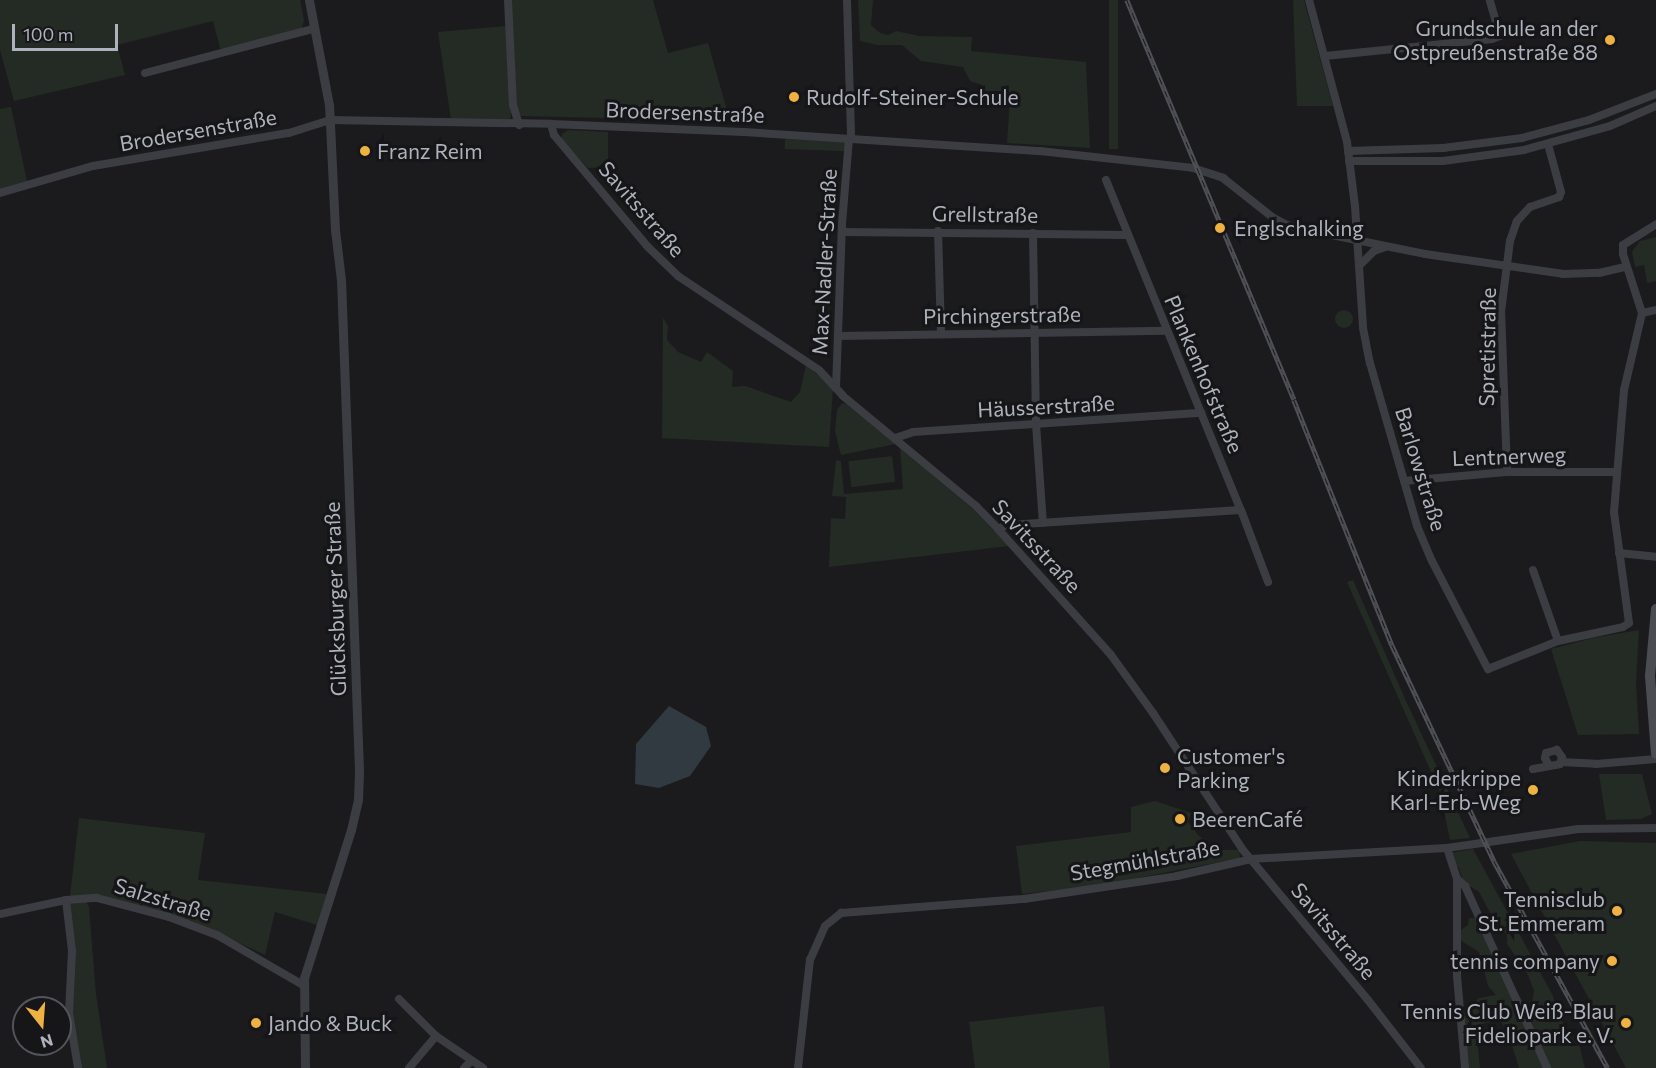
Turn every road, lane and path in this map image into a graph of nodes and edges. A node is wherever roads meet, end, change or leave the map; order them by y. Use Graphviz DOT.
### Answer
graph roads {
  1 [pos="309,0"];
  2 [pos="508,0"];
  3 [pos="847,0"];
  4 [pos="1309,0"];
  5 [pos="1490,0"];
  6 [pos="313,29"];
  7 [pos="1325,56"];
  8 [pos="145,73"];
  9 [pos="1656,94"];
  10 [pos="1656,106"];
  11 [pos="330,120"];
  12 [pos="551,124"];
  13 [pos="519,125"];
  14 [pos="850,138"];
  15 [pos="1548,144"];
  16 [pos="1348,151"];
  17 [pos="1349,161"];
  18 [pos="1106,180"];
  19 [pos="0,194"];
  20 [pos="1656,224"];
  21 [pos="938,231"];
  22 [pos="842,232"];
  23 [pos="1033,233"];
  24 [pos="1127,235"];
  25 [pos="1357,239"];
  26 [pos="1386,247"];
  27 [pos="1507,265"];
  28 [pos="1359,267"];
  29 [pos="1626,267"];
  30 [pos="1656,310"];
  31 [pos="1642,313"];
  32 [pos="1166,331"];
  33 [pos="1035,333"];
  34 [pos="941,334"];
  35 [pos="838,336"];
  36 [pos="836,388"];
  37 [pos="1201,412"];
  38 [pos="1036,424"];
  39 [pos="895,438"];
  40 [pos="1507,472"];
  41 [pos="1617,472"];
  42 [pos="1404,481"];
  43 [pos="1241,510"];
  44 [pos="1043,523"];
  45 [pos="998,529"];
  46 [pos="1619,553"];
  47 [pos="1656,556"];
  48 [pos="1533,570"];
  49 [pos="1268,582"];
  50 [pos="1656,609"];
  51 [pos="1558,641"];
  52 [pos="1656,754"];
  53 [pos="1656,759"];
  54 [pos="1561,762"];
  55 [pos="1549,766"];
  56 [pos="1533,769"];
  57 [pos="1656,828"];
  58 [pos="1447,848"];
  59 [pos="1251,859"];
  60 [pos="1457,879"];
  61 [pos="66,900"];
  62 [pos="0,914"];
  63 [pos="303,985"];
  64 [pos="399,999"];
  65 [pos="436,1036"];
  66 [pos="471,1061"];
  67 [pos="78,1068"];
  68 [pos="304,1068"];
  69 [pos="409,1068"];
  70 [pos="464,1068"];
  71 [pos="483,1068"];
  72 [pos="798,1068"];
  73 [pos="1421,1068"];
  74 [pos="1465,1068"];
  75 [pos="1547,1068"];
  1 -- 6 [label="street, Glücksburger Straße"];
  2 -- 13 [label="street"];
  3 -- 14 [label="street, Max-Nadler-Straße"];
  4 -- 7 [label="street, Barlowstraße"];
  5 -- 7 [label="street"];
  6 -- 8 [label="street"];
  6 -- 11 [label="street, Glücksburger Straße"];
  7 -- 16 [label="street, Barlowstraße"];
  9 -- 16 [label="street"];
  10 -- 15 [label="street"];
  11 -- 13 [label="street, Brodersenstraße"];
  11 -- 19 [label="street, Brodersenstraße"];
  11 -- 63 [label="street, Glücksburger Straße"];
  12 -- 13 [label="street, Brodersenstraße"];
  12 -- 14 [label="street, Brodersenstraße"];
  12 -- 36 [label="street, Savitsstraße"];
  14 -- 22 [label="street, Max-Nadler-Straße"];
  14 -- 25 [label="street, Brodersenstraße"];
  15 -- 17 [label="street"];
  15 -- 27 [label="street, Spretistraße"];
  16 -- 17 [label="street, Barlowstraße"];
  17 -- 25 [label="street, Barlowstraße"];
  18 -- 24 [label="street, Plankenhofstraße"];
  20 -- 29 [label="street"];
  21 -- 22 [label="street, Grellstraße"];
  21 -- 23 [label="street, Grellstraße"];
  21 -- 34 [label="street"];
  22 -- 35 [label="street, Max-Nadler-Straße"];
  23 -- 24 [label="street, Grellstraße"];
  23 -- 33 [label="street"];
  24 -- 32 [label="street, Plankenhofstraße"];
  25 -- 26 [label="street, Brodersenstraße"];
  25 -- 28 [label="street, Barlowstraße"];
  26 -- 27 [label="street, Brodersenstraße"];
  26 -- 28 [label="street"];
  27 -- 29 [label="street, Brodersenstraße"];
  27 -- 40 [label="street, Spretistraße"];
  28 -- 42 [label="street, Barlowstraße"];
  29 -- 31 [label="street"];
  30 -- 31 [label="street"];
  31 -- 41 [label="street"];
  32 -- 33 [label="street, Pirchingerstraße"];
  32 -- 37 [label="street, Plankenhofstraße"];
  33 -- 34 [label="street, Pirchingerstraße"];
  33 -- 38 [label="street"];
  34 -- 35 [label="street, Pirchingerstraße"];
  35 -- 36 [label="street, Max-Nadler-Straße"];
  36 -- 39 [label="street, Savitsstraße"];
  37 -- 38 [label="street, Häusserstraße"];
  37 -- 43 [label="street, Plankenhofstraße"];
  38 -- 39 [label="street, Häusserstraße"];
  38 -- 44 [label="street"];
  39 -- 45 [label="street, Savitsstraße"];
  40 -- 41 [label="street, Lentnerweg"];
  40 -- 42 [label="street, Lentnerweg"];
  41 -- 46 [label="street"];
  42 -- 51 [label="street, Barlowstraße"];
  43 -- 44 [label="street"];
  43 -- 49 [label="street, Plankenhofstraße"];
  44 -- 45 [label="street"];
  45 -- 59 [label="street, Savitsstraße"];
  46 -- 47 [label="street"];
  46 -- 51 [label="street"];
  48 -- 51 [label="street"];
  50 -- 52 [label="main road"];
  53 -- 54 [label="street"];
  54 -- 55 [label="street"];
  54 -- 55 [label="street"];
  55 -- 56 [label="street"];
  57 -- 58 [label="street, Stegmühlstraße"];
  58 -- 59 [label="street, Stegmühlstraße"];
  58 -- 60 [label="street"];
  59 -- 72 [label="street, Stegmühlstraße"];
  59 -- 73 [label="street, Savitsstraße"];
  60 -- 74 [label="street"];
  60 -- 75 [label="street"];
  61 -- 62 [label="street, Salzstraße"];
  61 -- 63 [label="street, Salzstraße"];
  61 -- 67 [label="street"];
  63 -- 68 [label="street, Glücksburger Straße"];
  64 -- 65 [label="street"];
  65 -- 66 [label="street"];
  65 -- 69 [label="street"];
  66 -- 70 [label="street"];
  66 -- 71 [label="street"];
}
